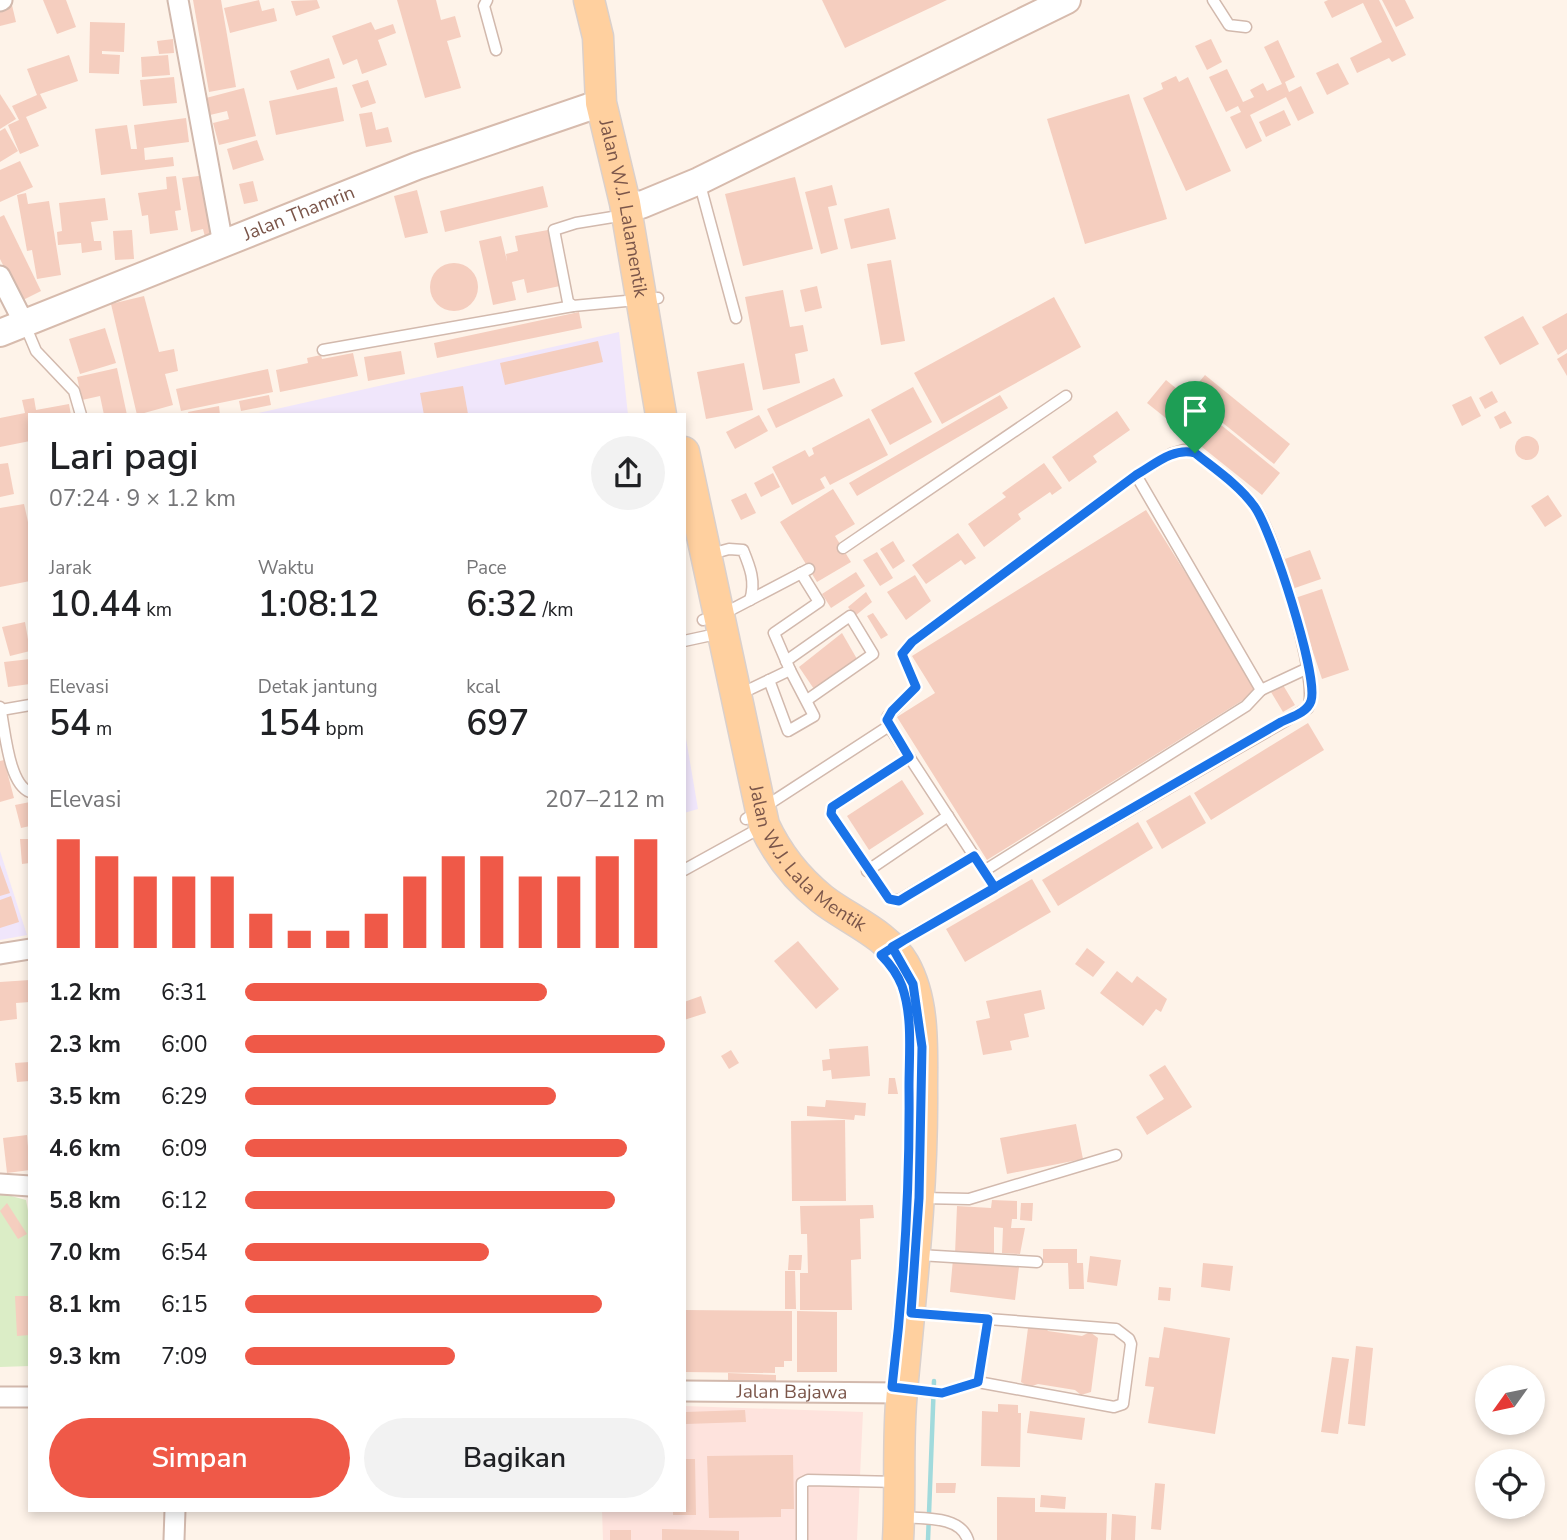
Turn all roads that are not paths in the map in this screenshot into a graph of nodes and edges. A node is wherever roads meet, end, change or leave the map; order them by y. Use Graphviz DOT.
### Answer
graph roads {
  1 [pos="178,0"];
  2 [pos="487,0"];
  3 [pos="589,0"];
  4 [pos="603,0"];
  5 [pos="1067,0"];
  6 [pos="1213,0"];
  7 [pos="1246,27"];
  8 [pos="496,50"];
  9 [pos="611,101"];
  10 [pos="699,180"];
  11 [pos="631,208"];
  12 [pos="223,244"];
  13 [pos="0,276"];
  14 [pos="649,298"];
  15 [pos="573,306"];
  16 [pos="736,318"];
  17 [pos="12,328"];
  18 [pos="323,350"];
  19 [pos="1066,396"];
  20 [pos="80,413"];
  21 [pos="661,413"];
  22 [pos="678,413"];
  23 [pos="686,465"];
  24 [pos="1136,475"];
  25 [pos="686,542"];
  26 [pos="843,548"];
  27 [pos="707,556"];
  28 [pos="750,600"];
  29 [pos="707,629"];
  30 [pos="788,666"];
  31 [pos="1308,668"];
  32 [pos="769,680"];
  33 [pos="1261,690"];
  34 [pos="736,696"];
  35 [pos="807,700"];
  36 [pos="28,705"];
  37 [pos="0,708"];
  38 [pos="890,726"];
  39 [pos="909,757"];
  40 [pos="28,790"];
  41 [pos="948,816"];
  42 [pos="756,822"];
  43 [pos="974,856"];
  44 [pos="686,869"];
  45 [pos="867,871"];
  46 [pos="984,871"];
  47 [pos="995,888"];
  48 [pos="28,949"];
  49 [pos="887,951"];
  50 [pos="0,954"];
  51 [pos="1116,1155"];
  52 [pos="0,1184"];
  53 [pos="28,1186"];
  54 [pos="914,1197"];
  55 [pos="909,1255"];
  56 [pos="1037,1262"];
  57 [pos="906,1313"];
  58 [pos="988,1319"];
  59 [pos="978,1382"];
  60 [pos="686,1391"];
  61 [pos="902,1391"];
  62 [pos="0,1397"];
  63 [pos="28,1397"];
  64 [pos="896,1482"];
  65 [pos="163,1512"];
  66 [pos="175,1512"];
  67 [pos="898,1526"];
  68 [pos="164,1540"];
  69 [pos="174,1540"];
  70 [pos="802,1540"];
  71 [pos="968,1540"];
  1 -- 12 [label="street"];
  2 -- 8 [label="lane"];
  3 -- 9 [label="main road, Jalan W.J. Lalamentik"];
  4 -- 9 [label="main road"];
  5 -- 10 [label="main road"];
  6 -- 7 [label="lane"];
  9 -- 11 [label="main road"];
  9 -- 12 [label="main road, Jalan Thamrin"];
  10 -- 11 [label="main road"];
  10 -- 16 [label="lane"];
  11 -- 14 [label="main road"];
  11 -- 15 [label="lane"];
  12 -- 17 [label="main road, Jalan Thamrin"];
  13 -- 17 [label="street"];
  14 -- 15 [label="lane"];
  14 -- 21 [label="main road, Jalan W.J. Lalamentik"];
  14 -- 22 [label="main road"];
  15 -- 18 [label="lane"];
  17 -- 20 [label="lane"];
  19 -- 26 [label="lane"];
  23 -- 27 [label="main road, Jalan W.J. Lala Mentik"];
  24 -- 31 [label="lane"];
  24 -- 33 [label="lane"];
  24 -- 38 [label="lane"];
  25 -- 29 [label="main road"];
  27 -- 28 [label="lane"];
  27 -- 29 [label="main road, Jalan W.J. Lala Mentik"];
  28 -- 29 [label="lane"];
  28 -- 30 [label="lane"];
  29 -- 34 [label="main road, Jalan W.J. Lala Mentik"];
  29 -- 42 [label="main road"];
  30 -- 32 [label="lane"];
  30 -- 35 [label="lane"];
  30 -- 35 [label="lane"];
  31 -- 33 [label="lane"];
  31 -- 47 [label="lane"];
  32 -- 34 [label="lane"];
  32 -- 35 [label="lane"];
  33 -- 46 [label="lane"];
  34 -- 42 [label="main road, Jalan W.J. Lala Mentik"];
  36 -- 37 [label="lane"];
  37 -- 40 [label="lane"];
  38 -- 39 [label="lane"];
  38 -- 42 [label="lane"];
  39 -- 41 [label="lane"];
  39 -- 45 [label="lane"];
  41 -- 43 [label="lane"];
  41 -- 45 [label="lane"];
  42 -- 44 [label="lane"];
  42 -- 49 [label="main road, Jalan W.J. Lala Mentik"];
  43 -- 45 [label="lane"];
  43 -- 46 [label="lane"];
  46 -- 47 [label="lane"];
  47 -- 49 [label="lane"];
  48 -- 50 [label="street"];
  49 -- 54 [label="main road"];
  51 -- 54 [label="lane"];
  52 -- 53 [label="street"];
  54 -- 55 [label="main road"];
  55 -- 56 [label="lane"];
  55 -- 57 [label="main road"];
  57 -- 58 [label="lane"];
  57 -- 61 [label="main road"];
  58 -- 59 [label="lane"];
  58 -- 59 [label="lane"];
  59 -- 61 [label="lane"];
  60 -- 61 [label="street, Jalan Bajawa"];
  61 -- 64 [label="main road"];
  62 -- 63 [label="street"];
  64 -- 67 [label="main road"];
  64 -- 70 [label="lane"];
  65 -- 68 [label="street"];
  66 -- 69 [label="street"];
  67 -- 71 [label="lane"];
}
